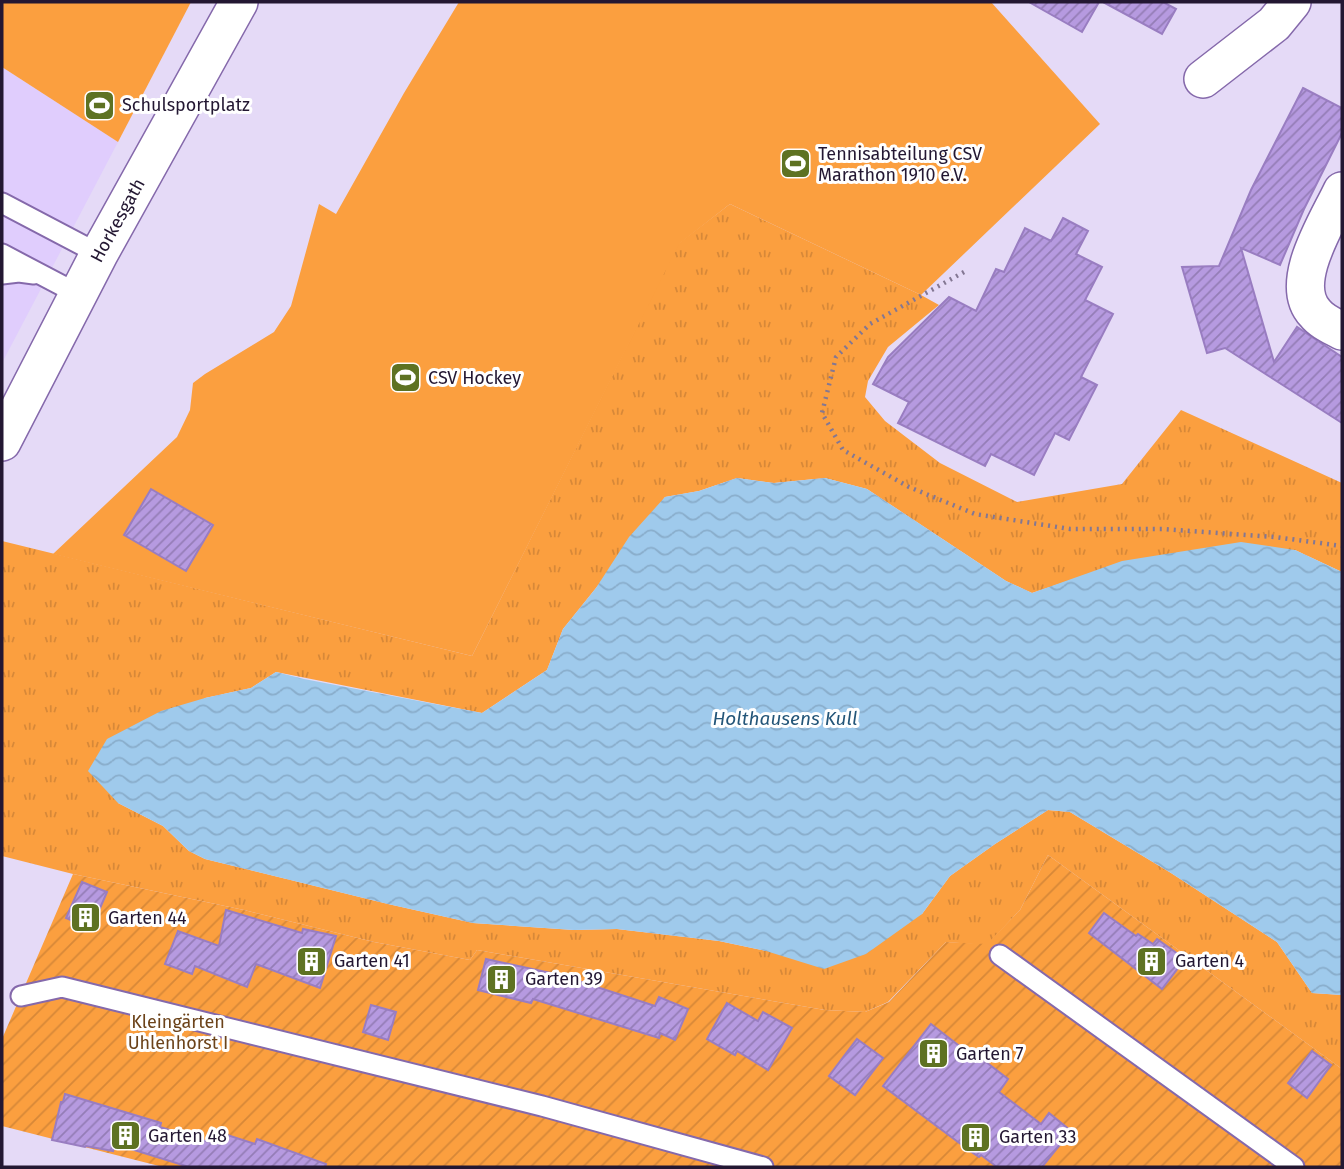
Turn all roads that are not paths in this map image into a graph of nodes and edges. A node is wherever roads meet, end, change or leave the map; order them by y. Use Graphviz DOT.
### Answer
graph roads {
  1 [pos="239,2"];
  2 [pos="1292,2"];
  3 [pos="1203,79"];
  4 [pos="1342,191"];
  5 [pos="2,203"];
  6 [pos="2,254"];
  7 [pos="99,254"];
  8 [pos="2,274"];
  9 [pos="42,275"];
  10 [pos="78,294"];
  11 [pos="1342,331"];
  12 [pos="2,442"];
  13 [pos="1000,955"];
  14 [pos="21,996"];
  15 [pos="763,1167"];
  16 [pos="1294,1167"];
  1 -- 7 [label="street, Horkesgath"];
  2 -- 3 [label="street"];
  4 -- 11 [label="street"];
  5 -- 7 [label="lane"];
  6 -- 9 [label="lane"];
  7 -- 10 [label="street, Horkesgath"];
  8 -- 9 [label="lane"];
  9 -- 10 [label="lane"];
  10 -- 12 [label="street, Horkesgath"];
  13 -- 16 [label="lane"];
  14 -- 15 [label="lane"];
}
